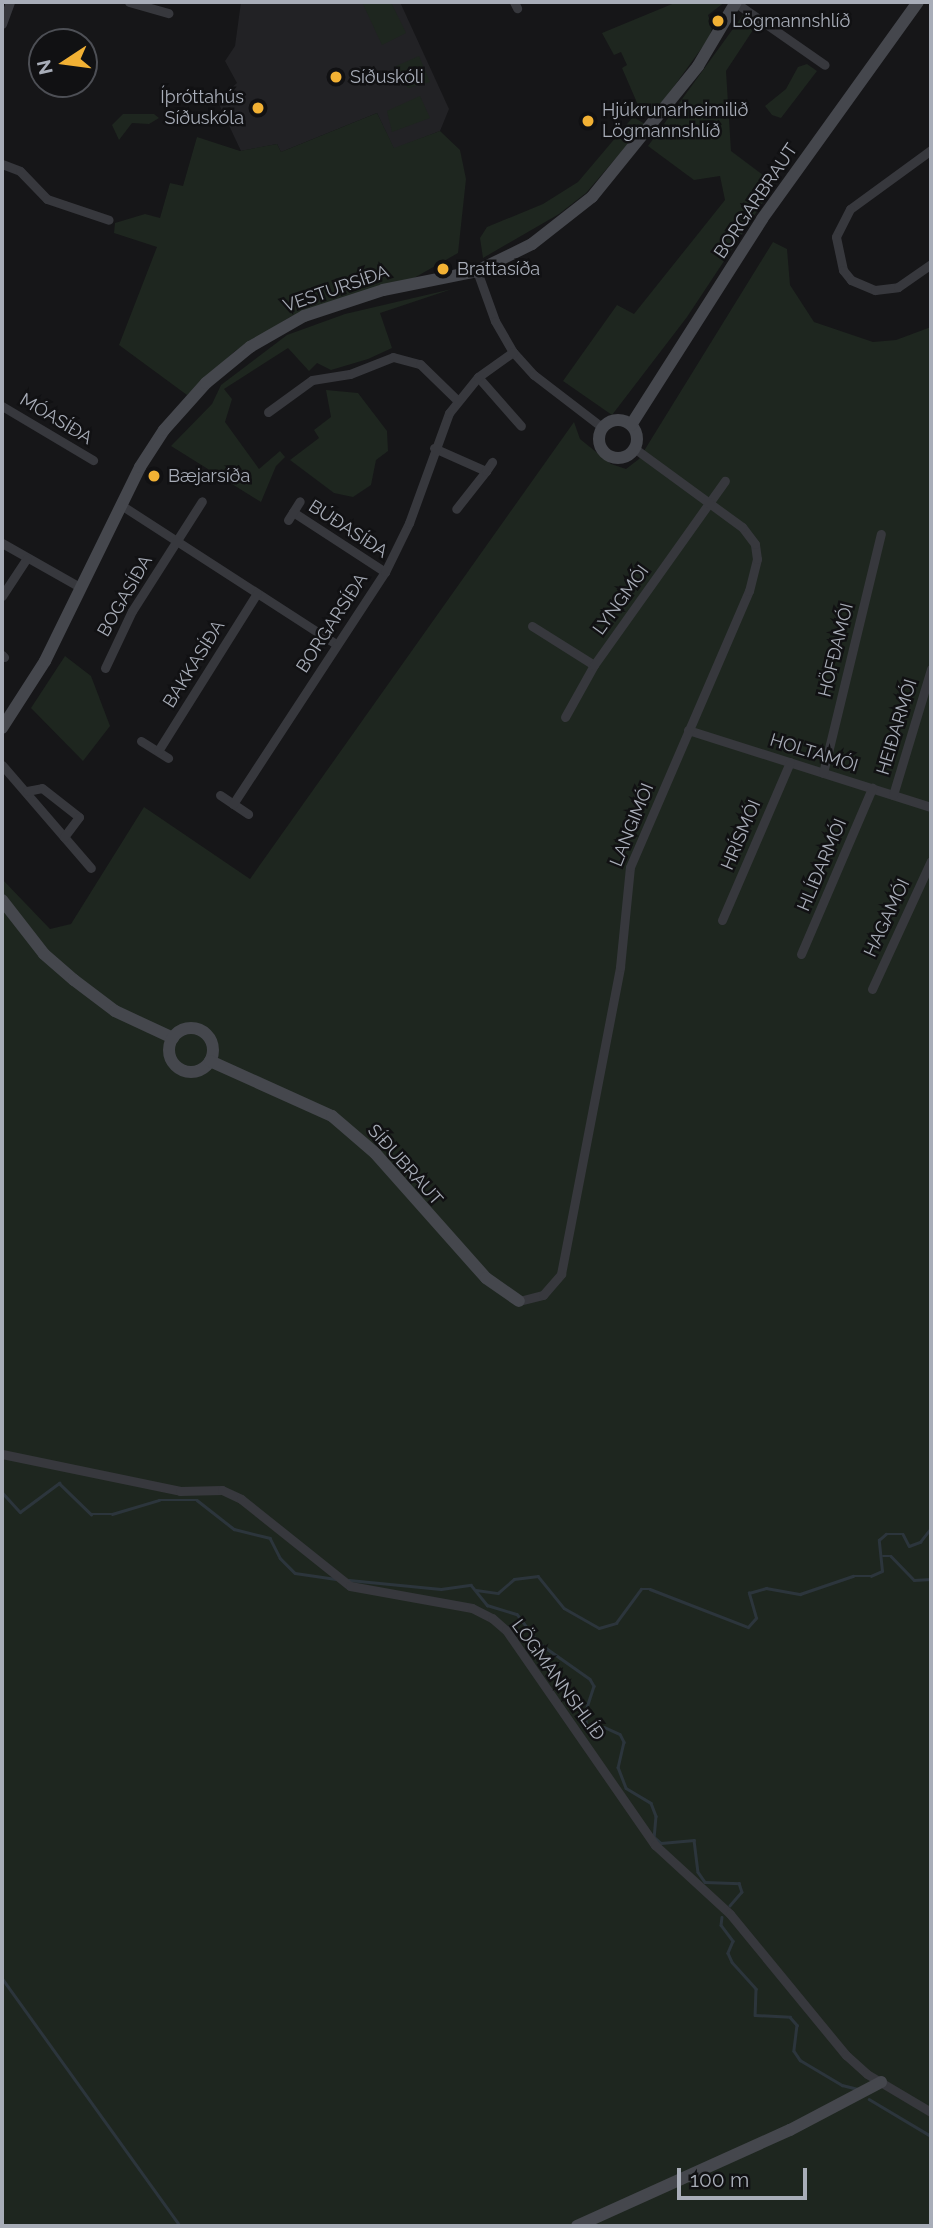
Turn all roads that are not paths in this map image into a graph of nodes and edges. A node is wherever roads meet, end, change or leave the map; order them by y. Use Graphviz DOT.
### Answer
graph roads {
  1 [pos="10,2"];
  2 [pos="129,2"];
  3 [pos="736,2"];
  4 [pos="918,2"];
  5 [pos="168,13"];
  6 [pos="2,23"];
  7 [pos="825,65"];
  8 [pos="931,150"];
  9 [pos="2,164"];
  10 [pos="108,220"];
  11 [pos="931,264"];
  12 [pos="477,271"];
  13 [pos="513,352"];
  14 [pos="478,377"];
  15 [pos="457,401"];
  16 [pos="2,406"];
  17 [pos="268,412"];
  18 [pos="631,425"];
  19 [pos="521,426"];
  20 [pos="603,428"];
  21 [pos="434,448"];
  22 [pos="634,448"];
  23 [pos="93,460"];
  24 [pos="492,462"];
  25 [pos="486,471"];
  26 [pos="725,481"];
  27 [pos="202,501"];
  28 [pos="300,501"];
  29 [pos="121,505"];
  30 [pos="708,505"];
  31 [pos="456,509"];
  32 [pos="881,534"];
  33 [pos="177,541"];
  34 [pos="2,543"];
  35 [pos="27,558"];
  36 [pos="385,572"];
  37 [pos="78,586"];
  38 [pos="257,593"];
  39 [pos="2,596"];
  40 [pos="531,626"];
  41 [pos="336,644"];
  42 [pos="594,665"];
  43 [pos="105,668"];
  44 [pos="931,669"];
  45 [pos="565,717"];
  46 [pos="2,728"];
  47 [pos="688,730"];
  48 [pos="141,741"];
  49 [pos="158,751"];
  50 [pos="168,758"];
  51 [pos="790,762"];
  52 [pos="2,765"];
  53 [pos="823,773"];
  54 [pos="872,788"];
  55 [pos="27,791"];
  56 [pos="220,795"];
  57 [pos="893,795"];
  58 [pos="233,804"];
  59 [pos="931,807"];
  60 [pos="247,814"];
  61 [pos="64,837"];
  62 [pos="931,861"];
  63 [pos="91,868"];
  64 [pos="2,900"];
  65 [pos="722,920"];
  66 [pos="801,954"];
  67 [pos="872,989"];
  68 [pos="173,1038"];
  69 [pos="210,1061"];
  70 [pos="519,1301"];
  71 [pos="2,1454"];
  72 [pos="881,2082"];
  73 [pos="931,2112"];
  74 [pos="577,2226"];
  1 -- 6 [label="street"];
  2 -- 5 [label="street"];
  3 -- 7 [label="street, VESTURSÍÐA"];
  3 -- 12 [label="street, VESTURSÍÐA"];
  4 -- 18 [label="street, BORGARBRAUT"];
  8 -- 11 [label="street"];
  9 -- 10 [label="street"];
  12 -- 13 [label="street"];
  12 -- 29 [label="street, VESTURSÍÐA"];
  13 -- 14 [label="street, BORGARSÍÐA"];
  13 -- 20 [label="street"];
  14 -- 15 [label="street, BORGARSÍÐA"];
  14 -- 19 [label="street"];
  15 -- 17 [label="street"];
  15 -- 21 [label="street, BORGARSÍÐA"];
  16 -- 23 [label="street, MÓASÍÐA"];
  18 -- 20 [label="street"];
  18 -- 22 [label="street"];
  20 -- 22 [label="street"];
  21 -- 25 [label="street"];
  21 -- 36 [label="street, BORGARSÍÐA"];
  22 -- 30 [label="street, LANGIMÓI"];
  24 -- 25 [label="street"];
  25 -- 31 [label="street"];
  26 -- 30 [label="street, LYNGMÓI"];
  27 -- 33 [label="street"];
  28 -- 36 [label="street, BÚÐASÍÐA"];
  29 -- 33 [label="street"];
  29 -- 37 [label="street, VESTURSÍÐA"];
  30 -- 42 [label="street, LYNGMÓI"];
  30 -- 47 [label="street, LANGIMÓI"];
  32 -- 53 [label="street, HÖFÐAMÓI"];
  33 -- 38 [label="street"];
  33 -- 43 [label="street, BOGASÍÐA"];
  34 -- 35 [label="street"];
  35 -- 37 [label="street"];
  35 -- 39 [label="street"];
  36 -- 41 [label="street, BORGARSÍÐA"];
  37 -- 46 [label="street, VESTURSÍÐA"];
  38 -- 41 [label="street"];
  38 -- 49 [label="street, BAKKASÍÐA"];
  40 -- 42 [label="street"];
  41 -- 58 [label="street, BORGARSÍÐA"];
  42 -- 45 [label="street, LYNGMÓI"];
  44 -- 57 [label="street, HEIÐARMÓI"];
  47 -- 51 [label="street, HOLTAMÓI"];
  47 -- 70 [label="street, LANGIMÓI"];
  48 -- 49 [label="street"];
  49 -- 50 [label="street"];
  51 -- 53 [label="street, HOLTAMÓI"];
  51 -- 65 [label="street, HRÍSMÓI"];
  52 -- 55 [label="street"];
  53 -- 54 [label="street, HOLTAMÓI"];
  54 -- 57 [label="street, HOLTAMÓI"];
  54 -- 66 [label="street, HLÍÐARMÓI"];
  55 -- 61 [label="street"];
  55 -- 61 [label="street"];
  56 -- 58 [label="street"];
  57 -- 59 [label="street, HOLTAMÓI"];
  58 -- 60 [label="street"];
  61 -- 63 [label="street"];
  62 -- 67 [label="street, HAGAMÓI"];
  64 -- 68 [label="street"];
  68 -- 69 [label="street"];
  68 -- 69 [label="street"];
  69 -- 70 [label="street, SÍÐUBRAUT"];
  71 -- 72 [label="street, LÖGMANNSHLÍÐ"];
  72 -- 73 [label="street, LÖGMANNSHLÍÐ"];
  72 -- 74 [label="street"];
}
